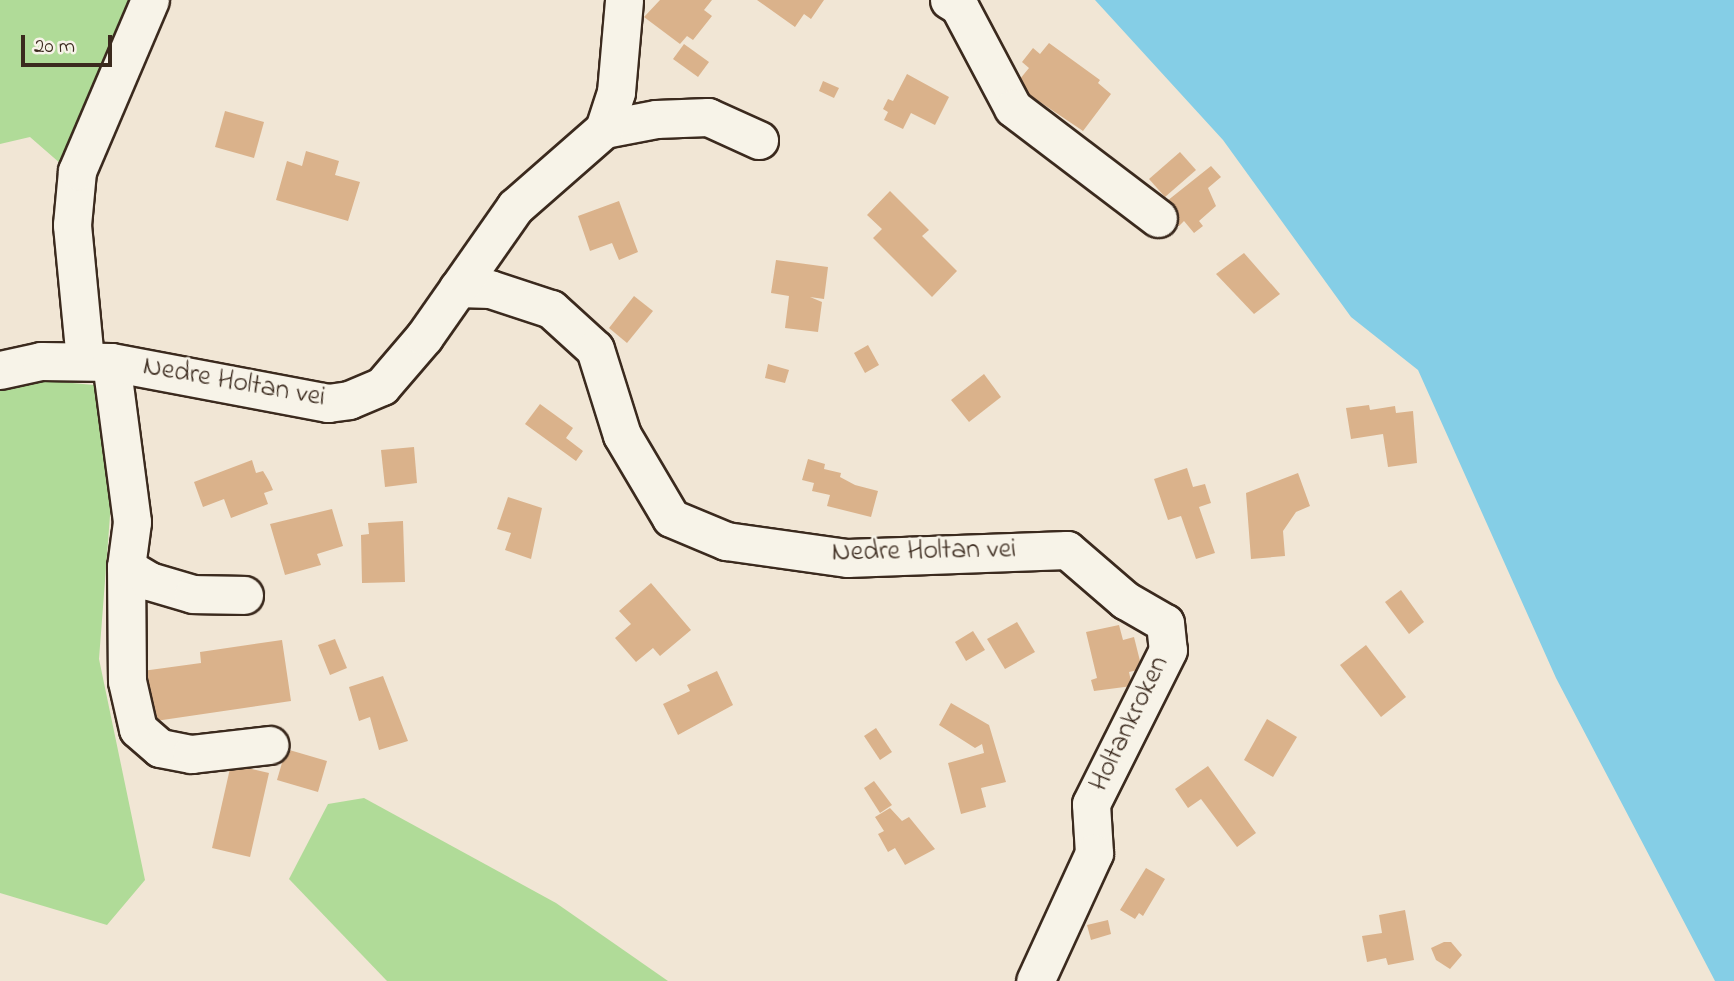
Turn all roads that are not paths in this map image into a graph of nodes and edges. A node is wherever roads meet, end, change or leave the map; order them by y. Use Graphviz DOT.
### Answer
graph roads {
  1 [pos="150,0"];
  2 [pos="624,0"];
  3 [pos="949,0"];
  4 [pos="604,129"];
  5 [pos="759,140"];
  6 [pos="1158,218"];
  7 [pos="458,288"];
  8 [pos="98,361"];
  9 [pos="0,370"];
  10 [pos="126,567"];
  11 [pos="244,596"];
  12 [pos="1165,623"];
  13 [pos="270,745"];
  14 [pos="1035,981"];
  1 -- 8 [label="street"];
  2 -- 4 [label="street"];
  3 -- 6 [label="street"];
  4 -- 5 [label="street"];
  4 -- 7 [label="street, Nedre Holtan vei"];
  7 -- 8 [label="street, Nedre Holtan vei"];
  7 -- 12 [label="street, Nedre Holtan vei"];
  8 -- 9 [label="street, Nedre Holtan vei"];
  8 -- 10 [label="street"];
  10 -- 11 [label="street"];
  10 -- 13 [label="street"];
  12 -- 14 [label="street, Holtankroken"];
}
